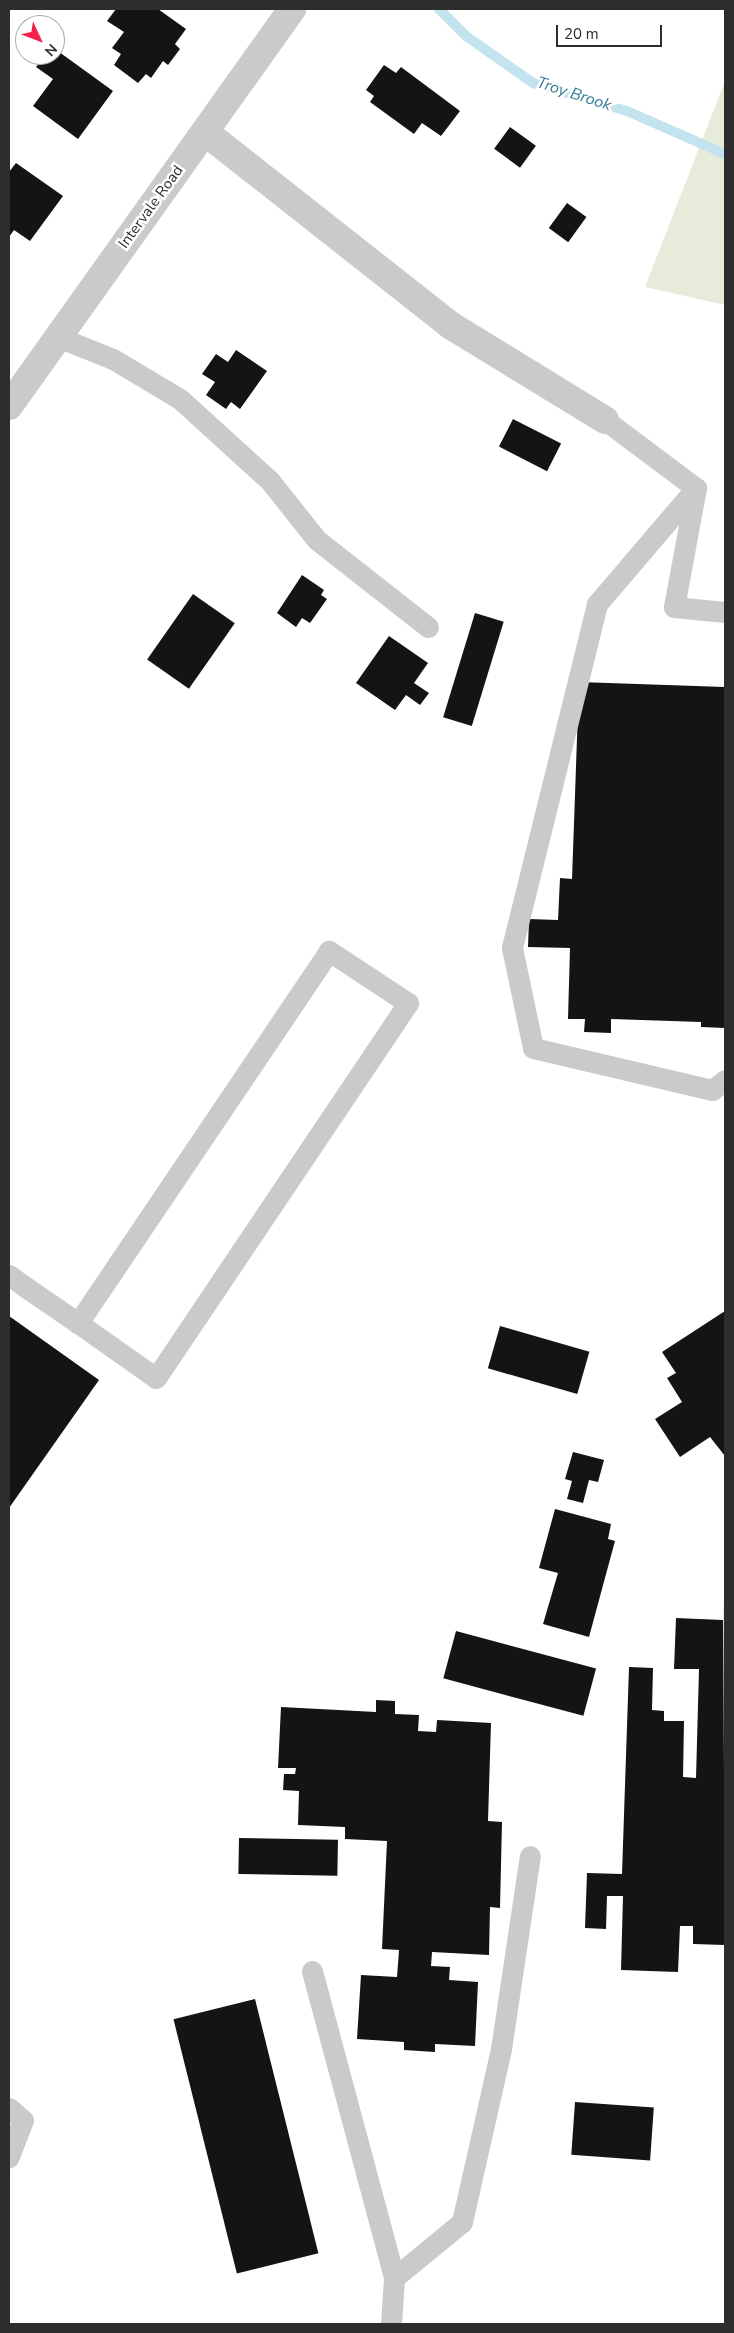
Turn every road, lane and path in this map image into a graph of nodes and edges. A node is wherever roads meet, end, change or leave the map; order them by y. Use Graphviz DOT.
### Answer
graph roads {
  1 [pos="292,9"];
  2 [pos="204,132"];
  3 [pos="58,336"];
  4 [pos="9,406"];
  5 [pos="605,420"];
  6 [pos="696,488"];
  7 [pos="725,612"];
  8 [pos="428,627"];
  9 [pos="725,1080"];
  10 [pos="9,1275"];
  11 [pos="78,1323"];
  12 [pos="530,1856"];
  13 [pos="312,1971"];
  14 [pos="9,2108"];
  15 [pos="9,2157"];
  16 [pos="394,2278"];
  17 [pos="391,2324"];
  1 -- 2 [label="street, Intervale Road"];
  2 -- 3 [label="street, Intervale Road"];
  2 -- 5 [label="street"];
  3 -- 4 [label="street, Intervale Road"];
  3 -- 8 [label="lane"];
  5 -- 6 [label="lane"];
  6 -- 7 [label="lane"];
  6 -- 9 [label="lane"];
  10 -- 11 [label="lane"];
  11 -- 11 [label="lane"];
  12 -- 16 [label="lane"];
  13 -- 16 [label="lane"];
  14 -- 15 [label="lane"];
  16 -- 17 [label="lane"];
}
